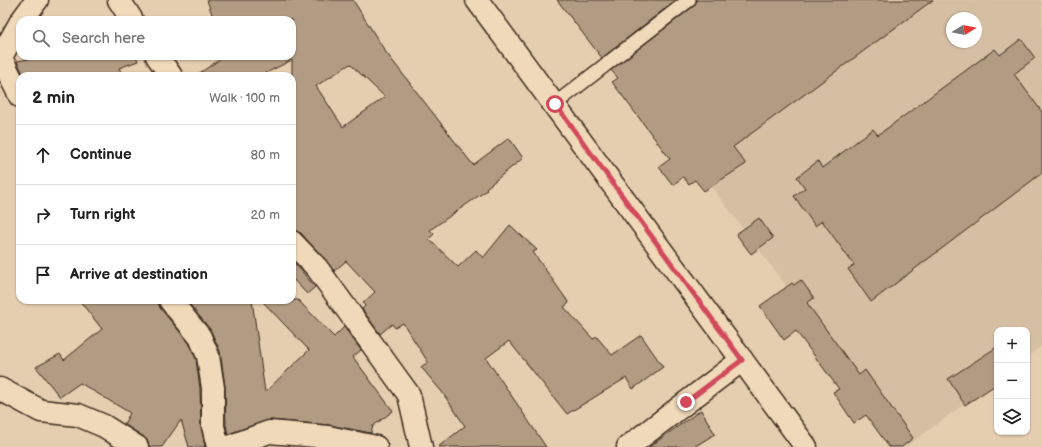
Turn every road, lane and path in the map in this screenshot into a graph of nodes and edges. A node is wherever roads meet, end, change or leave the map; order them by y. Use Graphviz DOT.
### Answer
graph roads {
  1 [pos="37,0"];
  2 [pos="119,0"];
  3 [pos="477,0"];
  4 [pos="689,0"];
  5 [pos="25,16"];
  6 [pos="129,16"];
  7 [pos="16,30"];
  8 [pos="1,57"];
  9 [pos="160,60"];
  10 [pos="168,72"];
  11 [pos="16,88"];
  12 [pos="555,104"];
  13 [pos="296,246"];
  14 [pos="173,304"];
  15 [pos="742,360"];
  16 [pos="0,389"];
  17 [pos="137,447"];
  18 [pos="218,447"];
  19 [pos="228,447"];
  20 [pos="376,447"];
  21 [pos="421,447"];
  22 [pos="628,447"];
  23 [pos="806,447"];
  1 -- 5 [label="street"];
  2 -- 6 [label="street"];
  3 -- 12 [label="street"];
  4 -- 12 [label="lane"];
  7 -- 8 [label="street"];
  8 -- 11 [label="street"];
  9 -- 10 [label="street"];
  12 -- 15 [label="street"];
  13 -- 21 [label="street"];
  14 -- 18 [label="street"];
  15 -- 22 [label="street"];
  15 -- 23 [label="street"];
  16 -- 17 [label="street"];
  19 -- 20 [label="street"];
}
